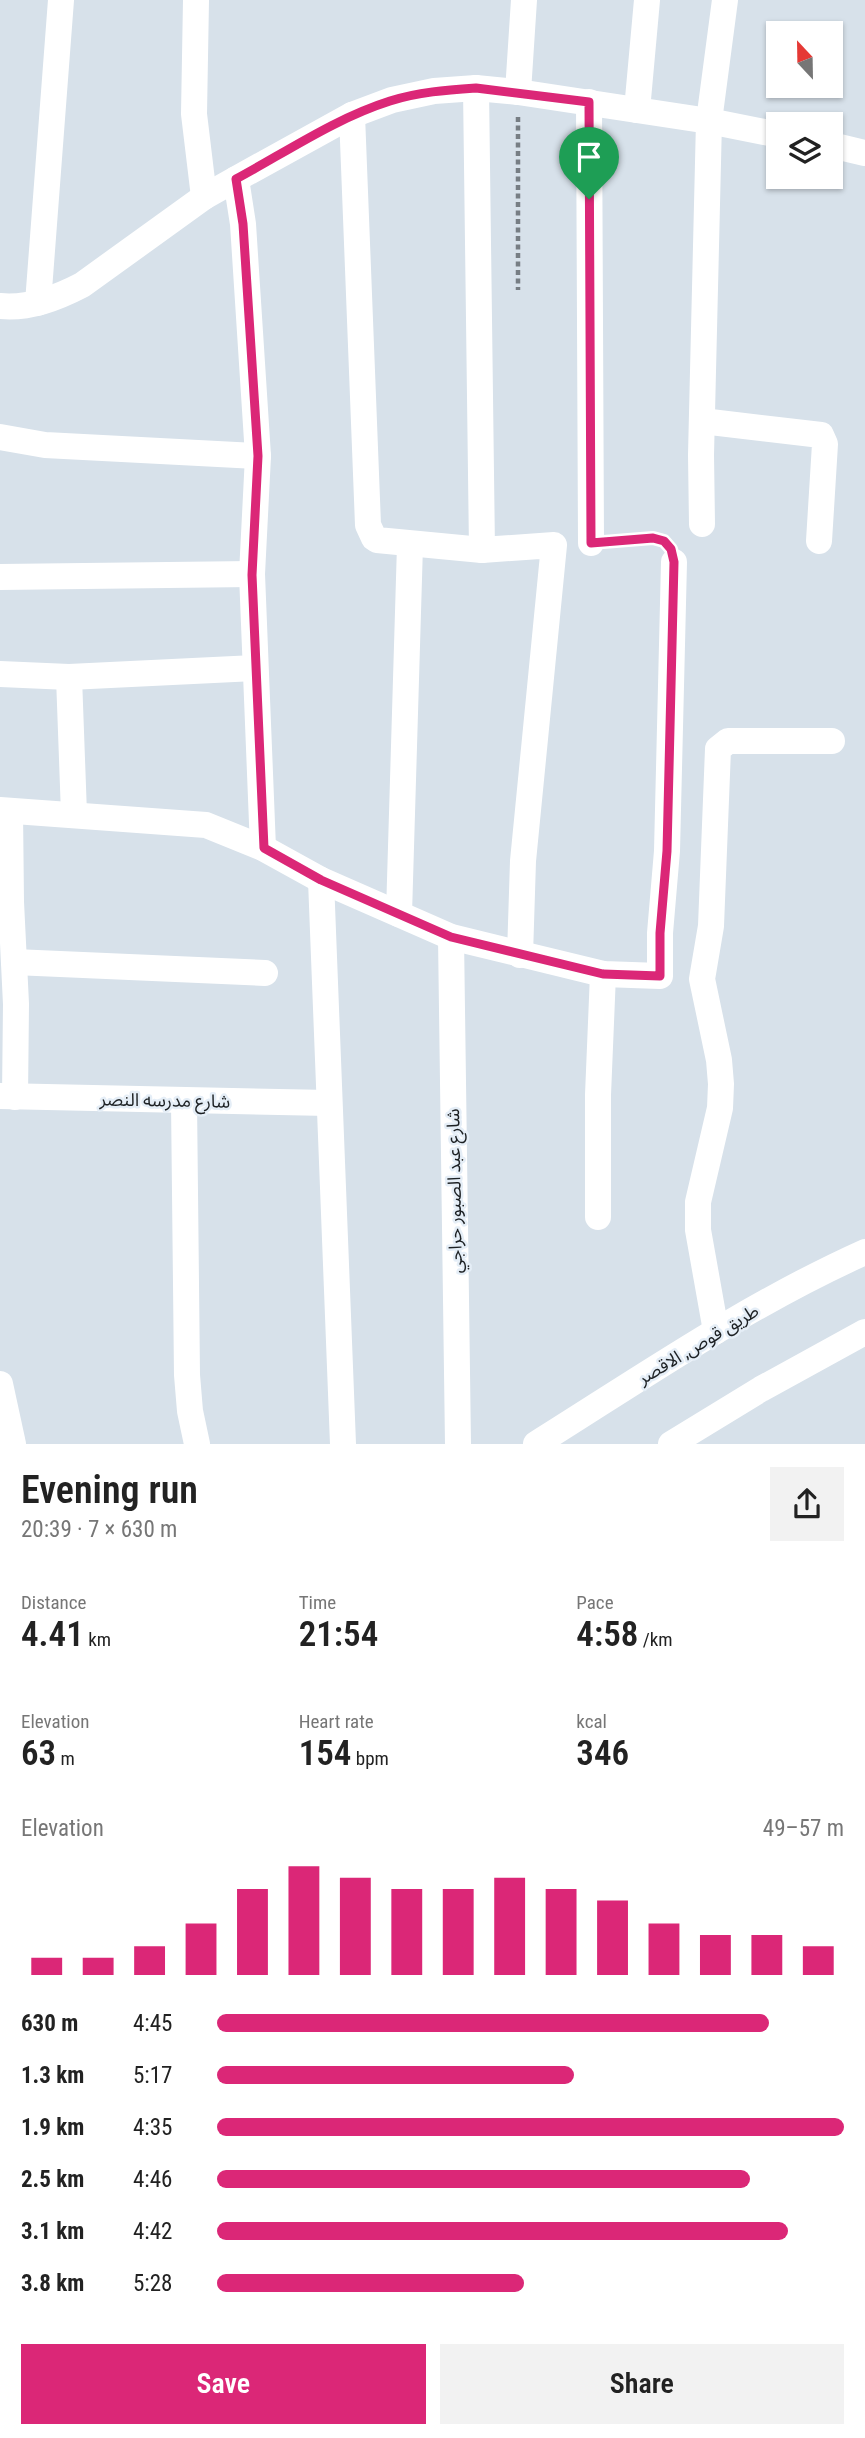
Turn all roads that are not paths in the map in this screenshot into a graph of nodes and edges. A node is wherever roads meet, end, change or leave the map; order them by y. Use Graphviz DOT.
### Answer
graph roads {
  1 [pos="61,0"];
  2 [pos="196,0"];
  3 [pos="524,0"];
  4 [pos="646,0"];
  5 [pos="725,0"];
  6 [pos="476,88"];
  7 [pos="518,92"];
  8 [pos="589,102"];
  9 [pos="637,110"];
  10 [pos="352,115"];
  11 [pos="709,121"];
  12 [pos="766,132"];
  13 [pos="843,148"];
  14 [pos="865,153"];
  15 [pos="236,179"];
  16 [pos="204,197"];
  17 [pos="38,303"];
  18 [pos="0,306"];
  19 [pos="702,421"];
  20 [pos="0,437"];
  21 [pos="258,456"];
  22 [pos="702,524"];
  23 [pos="819,541"];
  24 [pos="591,543"];
  25 [pos="410,545"];
  26 [pos="482,550"];
  27 [pos="674,562"];
  28 [pos="252,575"];
  29 [pos="0,577"];
  30 [pos="255,668"];
  31 [pos="0,674"];
  32 [pos="69,677"];
  33 [pos="832,741"];
  34 [pos="5,810"];
  35 [pos="74,814"];
  36 [pos="264,848"];
  37 [pos="321,880"];
  38 [pos="399,914"];
  39 [pos="451,937"];
  40 [pos="520,955"];
  41 [pos="14,962"];
  42 [pos="265,973"];
  43 [pos="603,974"];
  44 [pos="660,976"];
  45 [pos="702,979"];
  46 [pos="7,1096"];
  47 [pos="184,1101"];
  48 [pos="329,1103"];
  49 [pos="597,1217"];
  50 [pos="865,1252"];
  51 [pos="716,1331"];
  52 [pos="865,1332"];
  53 [pos="0,1384"];
  54 [pos="13,1444"];
  55 [pos="197,1444"];
  56 [pos="343,1444"];
  57 [pos="458,1444"];
  58 [pos="536,1444"];
  59 [pos="671,1444"];
  1 -- 17 [label="street"];
  2 -- 16 [label="street"];
  3 -- 7 [label="street"];
  4 -- 9 [label="street"];
  5 -- 11 [label="street"];
  6 -- 7 [label="street"];
  6 -- 10 [label="street"];
  6 -- 26 [label="street"];
  7 -- 8 [label="street"];
  8 -- 9 [label="street"];
  8 -- 24 [label="street"];
  9 -- 11 [label="street"];
  10 -- 15 [label="street"];
  10 -- 25 [label="street"];
  11 -- 12 [label="street"];
  11 -- 19 [label="street"];
  13 -- 14 [label="street"];
  15 -- 16 [label="street"];
  15 -- 21 [label="street"];
  16 -- 17 [label="street"];
  17 -- 18 [label="street"];
  19 -- 22 [label="street"];
  19 -- 23 [label="street"];
  20 -- 21 [label="street"];
  21 -- 28 [label="street"];
  25 -- 26 [label="street"];
  25 -- 38 [label="street"];
  26 -- 40 [label="street"];
  27 -- 44 [label="street"];
  28 -- 29 [label="street"];
  28 -- 30 [label="street"];
  30 -- 32 [label="street"];
  30 -- 36 [label="street"];
  31 -- 32 [label="street"];
  32 -- 35 [label="street"];
  33 -- 45 [label="street"];
  34 -- 35 [label="street"];
  34 -- 41 [label="street"];
  35 -- 36 [label="street"];
  36 -- 37 [label="street"];
  37 -- 38 [label="street"];
  37 -- 48 [label="street"];
  38 -- 39 [label="street"];
  39 -- 40 [label="street"];
  39 -- 57 [label="street, شارع عبد الصبور حراجي"];
  40 -- 43 [label="street"];
  41 -- 42 [label="street"];
  41 -- 46 [label="street"];
  43 -- 44 [label="street"];
  43 -- 49 [label="street"];
  44 -- 45 [label="street"];
  45 -- 51 [label="street"];
  46 -- 47 [label="street, شارع مدرسه النصر"];
  47 -- 48 [label="street, شارع مدرسه النصر"];
  47 -- 55 [label="street"];
  48 -- 56 [label="street"];
  50 -- 51 [label="street, طريق قوص, الاقصر"];
  51 -- 58 [label="street, طريق قوص, الاقصر"];
  52 -- 59 [label="street"];
  53 -- 54 [label="street"];
}
